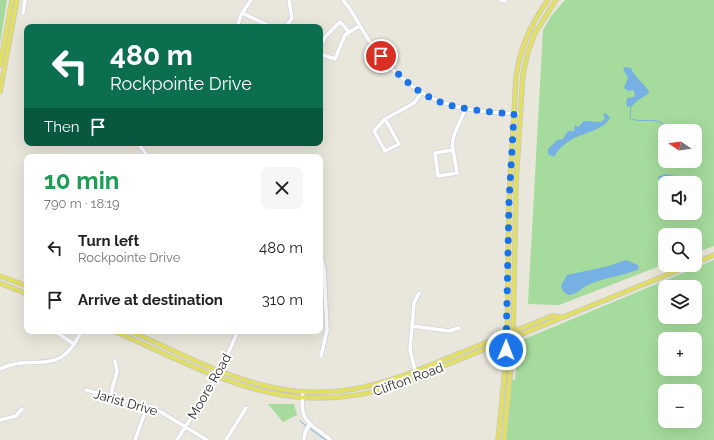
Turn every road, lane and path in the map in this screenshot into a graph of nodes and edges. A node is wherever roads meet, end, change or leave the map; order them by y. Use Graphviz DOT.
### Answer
graph roads {
  1 [pos="12,0"];
  2 [pos="17,0"];
  3 [pos="25,0"];
  4 [pos="251,0"];
  5 [pos="289,0"];
  6 [pos="343,0"];
  7 [pos="501,0"];
  8 [pos="548,0"];
  9 [pos="556,0"];
  10 [pos="506,1"];
  11 [pos="23,13"];
  12 [pos="242,13"];
  13 [pos="238,24"];
  14 [pos="266,24"];
  15 [pos="288,24"];
  16 [pos="360,26"];
  17 [pos="349,32"];
  18 [pos="323,42"];
  19 [pos="323,55"];
  20 [pos="0,65"];
  21 [pos="0,92"];
  22 [pos="421,93"];
  23 [pos="465,109"];
  24 [pos="514,114"];
  25 [pos="520,114"];
  26 [pos="386,119"];
  27 [pos="452,150"];
  28 [pos="714,255"];
  29 [pos="702,260"];
  30 [pos="323,265"];
  31 [pos="674,272"];
  32 [pos="0,276"];
  33 [pos="0,283"];
  34 [pos="24,285"];
  35 [pos="24,293"];
  36 [pos="419,293"];
  37 [pos="325,295"];
  38 [pos="561,317"];
  39 [pos="412,326"];
  40 [pos="459,328"];
  41 [pos="514,331"];
  42 [pos="59,334"];
  43 [pos="79,334"];
  44 [pos="121,334"];
  45 [pos="137,334"];
  46 [pos="237,334"];
  47 [pos="507,334"];
  48 [pos="514,338"];
  49 [pos="507,341"];
  50 [pos="74,344"];
  51 [pos="485,350"];
  52 [pos="321,356"];
  53 [pos="506,358"];
  54 [pos="115,361"];
  55 [pos="0,369"];
  56 [pos="220,370"];
  57 [pos="415,372"];
  58 [pos="218,376"];
  59 [pos="417,378"];
  60 [pos="86,390"];
  61 [pos="302,392"];
  62 [pos="110,397"];
  63 [pos="302,398"];
  64 [pos="147,407"];
  65 [pos="246,408"];
  66 [pos="22,409"];
  67 [pos="0,420"];
  68 [pos="310,424"];
  69 [pos="186,427"];
  70 [pos="135,440"];
  71 [pos="178,440"];
  72 [pos="207,440"];
  73 [pos="226,440"];
  74 [pos="304,440"];
  75 [pos="331,440"];
  76 [pos="498,440"];
  77 [pos="504,440"];
  1 -- 20 [label="main road"];
  2 -- 21 [label="main road"];
  3 -- 11 [label="street"];
  4 -- 12 [label="street"];
  5 -- 15 [label="street"];
  6 -- 16 [label="street"];
  7 -- 10 [label="street"];
  8 -- 24 [label="main road"];
  9 -- 25 [label="main road"];
  12 -- 13 [label="street"];
  12 -- 14 [label="street"];
  16 -- 17 [label="street"];
  16 -- 22 [label="street"];
  17 -- 18 [label="street"];
  17 -- 19 [label="street"];
  22 -- 23 [label="street"];
  22 -- 26 [label="street"];
  23 -- 24 [label="street"];
  23 -- 27 [label="street"];
  24 -- 25 [label="street"];
  24 -- 47 [label="main road"];
  25 -- 41 [label="main road"];
  26 -- 26 [label="street"];
  27 -- 27 [label="street"];
  28 -- 29 [label="main road"];
  30 -- 37 [label="street"];
  31 -- 38 [label="main road, Clifton Road"];
  32 -- 34 [label="main road"];
  33 -- 35 [label="main road"];
  36 -- 39 [label="street"];
  37 -- 52 [label="street"];
  38 -- 41 [label="main road, Clifton Road"];
  38 -- 48 [label="main road, Clifton Road"];
  39 -- 40 [label="street"];
  39 -- 57 [label="street"];
  41 -- 47 [label="main road, Clifton Road"];
  41 -- 48 [label="main road"];
  42 -- 50 [label="street"];
  43 -- 50 [label="street"];
  44 -- 58 [label="main road, Clifton Road"];
  45 -- 56 [label="main road, Clifton Road"];
  46 -- 56 [label="street, Moore Road"];
  47 -- 49 [label="main road"];
  47 -- 57 [label="main road, Clifton Road"];
  48 -- 49 [label="main road, Clifton Road"];
  48 -- 77 [label="main road"];
  49 -- 51 [label="main road, Clifton Road"];
  49 -- 53 [label="main road"];
  50 -- 55 [label="street"];
  51 -- 53 [label="main road"];
  51 -- 59 [label="main road, Clifton Road"];
  53 -- 76 [label="main road"];
  54 -- 62 [label="street"];
  56 -- 58 [label="street, Moore Road"];
  56 -- 61 [label="main road, Clifton Road"];
  57 -- 59 [label="street"];
  57 -- 61 [label="main road, Clifton Road"];
  58 -- 63 [label="main road, Clifton Road"];
  58 -- 69 [label="street, Moore Road"];
  59 -- 63 [label="main road, Clifton Road"];
  60 -- 62 [label="street, Jarist Drive"];
  61 -- 63 [label="street"];
  62 -- 64 [label="street, Jarist Drive"];
  63 -- 68 [label="street"];
  64 -- 69 [label="street, Jarist Drive"];
  64 -- 70 [label="street"];
  65 -- 73 [label="street"];
  66 -- 67 [label="street"];
  68 -- 74 [label="street"];
  68 -- 75 [label="street"];
  69 -- 71 [label="street, Moore Road"];
  69 -- 72 [label="street, Jarist Drive"];
}
